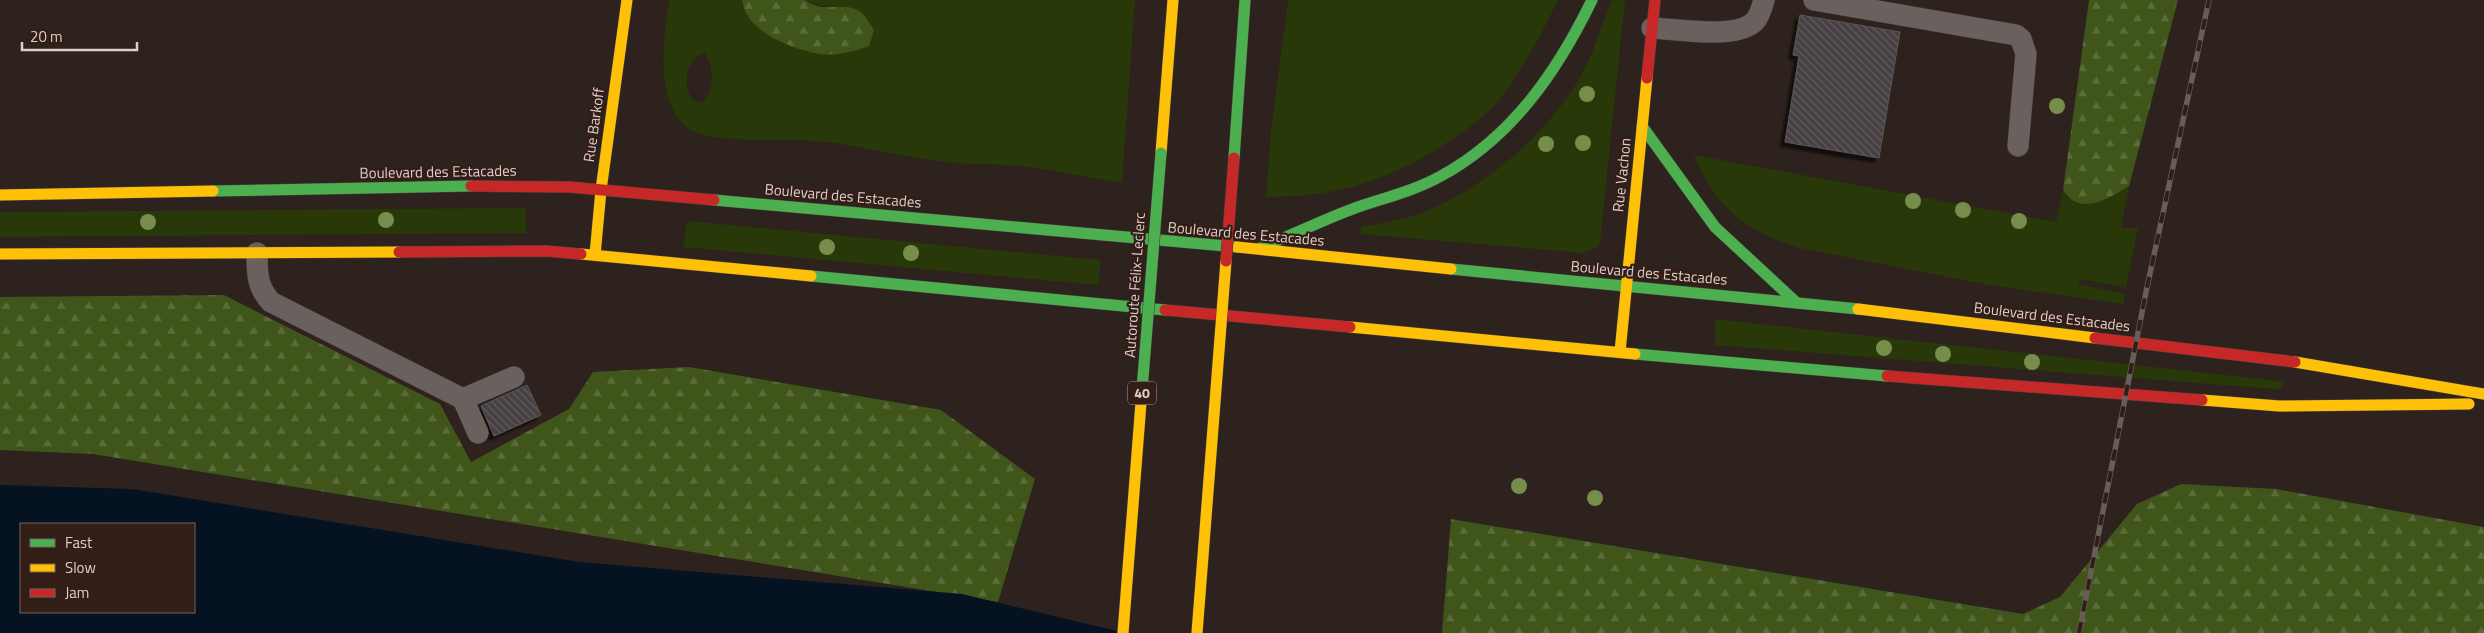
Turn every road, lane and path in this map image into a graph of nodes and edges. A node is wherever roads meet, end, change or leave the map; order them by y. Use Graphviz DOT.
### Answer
graph roads {
  1 [pos="626,0"];
  2 [pos="1245,0"];
  3 [pos="1592,0"];
  4 [pos="1655,0"];
  5 [pos="1764,0"];
  6 [pos="1814,0"];
  7 [pos="1173,2"];
  8 [pos="1652,28"];
  9 [pos="1642,126"];
  10 [pos="2018,146"];
  11 [pos="601,190"];
  12 [pos="0,195"];
  13 [pos="1257,249"];
  14 [pos="257,253"];
  15 [pos="0,254"];
  16 [pos="595,255"];
  17 [pos="1626,286"];
  18 [pos="1797,303"];
  19 [pos="1620,352"];
  20 [pos="514,377"];
  21 [pos="2484,394"];
  22 [pos="462,399"];
  23 [pos="2484,404"];
  24 [pos="478,433"];
  25 [pos="1123,633"];
  26 [pos="1197,633"];
  1 -- 11 [label="main road, Rue Barkoff"];
  2 -- 26 [label="main road, bridge"];
  3 -- 13 [label="main road"];
  4 -- 8 [label="main road, Rue Vachon"];
  5 -- 8 [label="lane"];
  6 -- 10 [label="lane"];
  7 -- 25 [label="main road, Autoroute Félix-Leclerc / 40, bridge"];
  8 -- 9 [label="main road, Rue Vachon"];
  9 -- 17 [label="main road, Rue Vachon"];
  9 -- 18 [label="main road"];
  11 -- 12 [label="main road, Boulevard des Estacades"];
  11 -- 13 [label="main road, Boulevard des Estacades"];
  11 -- 16 [label="main road, Rue Barkoff"];
  13 -- 17 [label="main road, Boulevard des Estacades"];
  14 -- 15 [label="main road"];
  14 -- 16 [label="main road"];
  14 -- 22 [label="lane"];
  16 -- 19 [label="main road"];
  17 -- 18 [label="main road, Boulevard des Estacades"];
  17 -- 19 [label="main road, Rue Vachon"];
  18 -- 21 [label="main road, Boulevard des Estacades"];
  19 -- 23 [label="main road"];
  20 -- 22 [label="lane"];
  22 -- 24 [label="lane"];
}
